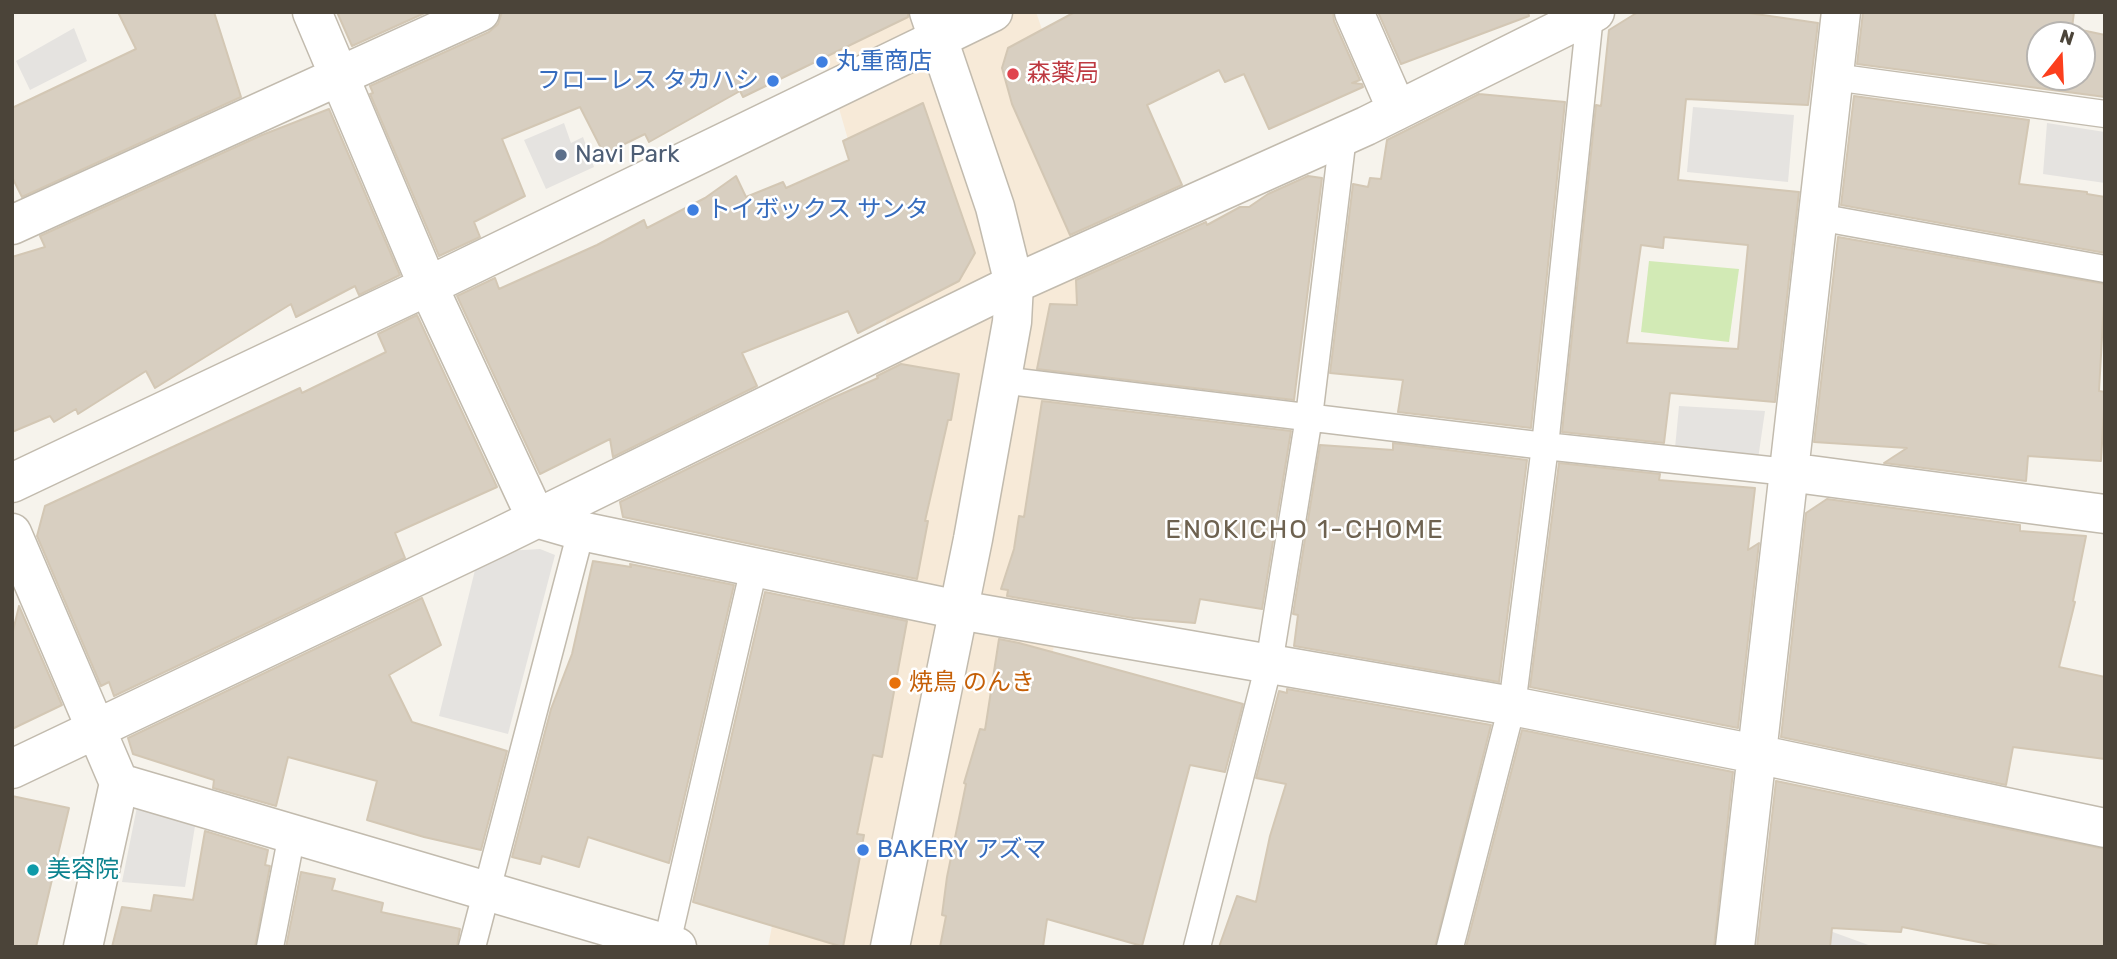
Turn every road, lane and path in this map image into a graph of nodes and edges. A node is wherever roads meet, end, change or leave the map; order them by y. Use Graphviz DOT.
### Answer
graph roads {
  1 [pos="312,12"];
  2 [pos="480,12"];
  3 [pos="993,12"];
  4 [pos="1354,12"];
  5 [pos="1841,12"];
  6 [pos="1593,13"];
  7 [pos="933,25"];
  8 [pos="338,76"];
  9 [pos="1834,77"];
  10 [pos="1397,110"];
  11 [pos="2105,114"];
  12 [pos="1343,136"];
  13 [pos="1818,217"];
  14 [pos="12,225"];
  15 [pos="2105,269"];
  16 [pos="1014,284"];
  17 [pos="428,286"];
  18 [pos="1001,380"];
  19 [pos="1310,417"];
  20 [pos="1545,446"];
  21 [pos="1787,472"];
  22 [pos="12,483"];
  23 [pos="2105,514"];
  24 [pos="536,519"];
  25 [pos="581,531"];
  26 [pos="12,533"];
  27 [pos="754,568"];
  28 [pos="958,610"];
  29 [pos="1269,664"];
  30 [pos="1512,706"];
  31 [pos="95,729"];
  32 [pos="1756,754"];
  33 [pos="12,769"];
  34 [pos="119,783"];
  35 [pos="2105,828"];
  36 [pos="292,834"];
  37 [pos="485,891"];
  38 [pos="670,946"];
  39 [pos="83,947"];
  40 [pos="270,947"];
  41 [pos="472,947"];
  42 [pos="890,947"];
  43 [pos="1197,947"];
  44 [pos="1450,947"];
  45 [pos="1734,947"];
  1 -- 8 [label="street"];
  2 -- 8 [label="street"];
  3 -- 7 [label="street"];
  4 -- 10 [label="street"];
  5 -- 9 [label="street"];
  6 -- 10 [label="street"];
  6 -- 20 [label="lane"];
  7 -- 16 [label="street"];
  7 -- 17 [label="street"];
  8 -- 14 [label="street"];
  8 -- 17 [label="street"];
  9 -- 11 [label="lane"];
  9 -- 13 [label="street"];
  10 -- 12 [label="street"];
  12 -- 16 [label="street"];
  12 -- 19 [label="lane"];
  13 -- 15 [label="lane"];
  13 -- 21 [label="street"];
  16 -- 18 [label="street"];
  16 -- 24 [label="street"];
  17 -- 22 [label="street"];
  17 -- 24 [label="street"];
  18 -- 19 [label="lane"];
  18 -- 28 [label="street"];
  19 -- 20 [label="lane"];
  19 -- 29 [label="lane"];
  20 -- 21 [label="lane"];
  20 -- 30 [label="lane"];
  21 -- 23 [label="street"];
  21 -- 32 [label="street"];
  24 -- 25 [label="street"];
  24 -- 31 [label="street"];
  25 -- 27 [label="street"];
  25 -- 37 [label="lane"];
  26 -- 31 [label="street"];
  27 -- 28 [label="street"];
  27 -- 38 [label="lane"];
  28 -- 29 [label="street"];
  28 -- 42 [label="street"];
  29 -- 30 [label="street"];
  29 -- 43 [label="lane"];
  30 -- 32 [label="street"];
  30 -- 44 [label="lane"];
  31 -- 33 [label="street"];
  31 -- 34 [label="street"];
  32 -- 35 [label="street"];
  32 -- 45 [label="street"];
  34 -- 36 [label="street"];
  34 -- 39 [label="street"];
  36 -- 37 [label="street"];
  36 -- 40 [label="lane"];
  37 -- 38 [label="street"];
  37 -- 41 [label="lane"];
}
